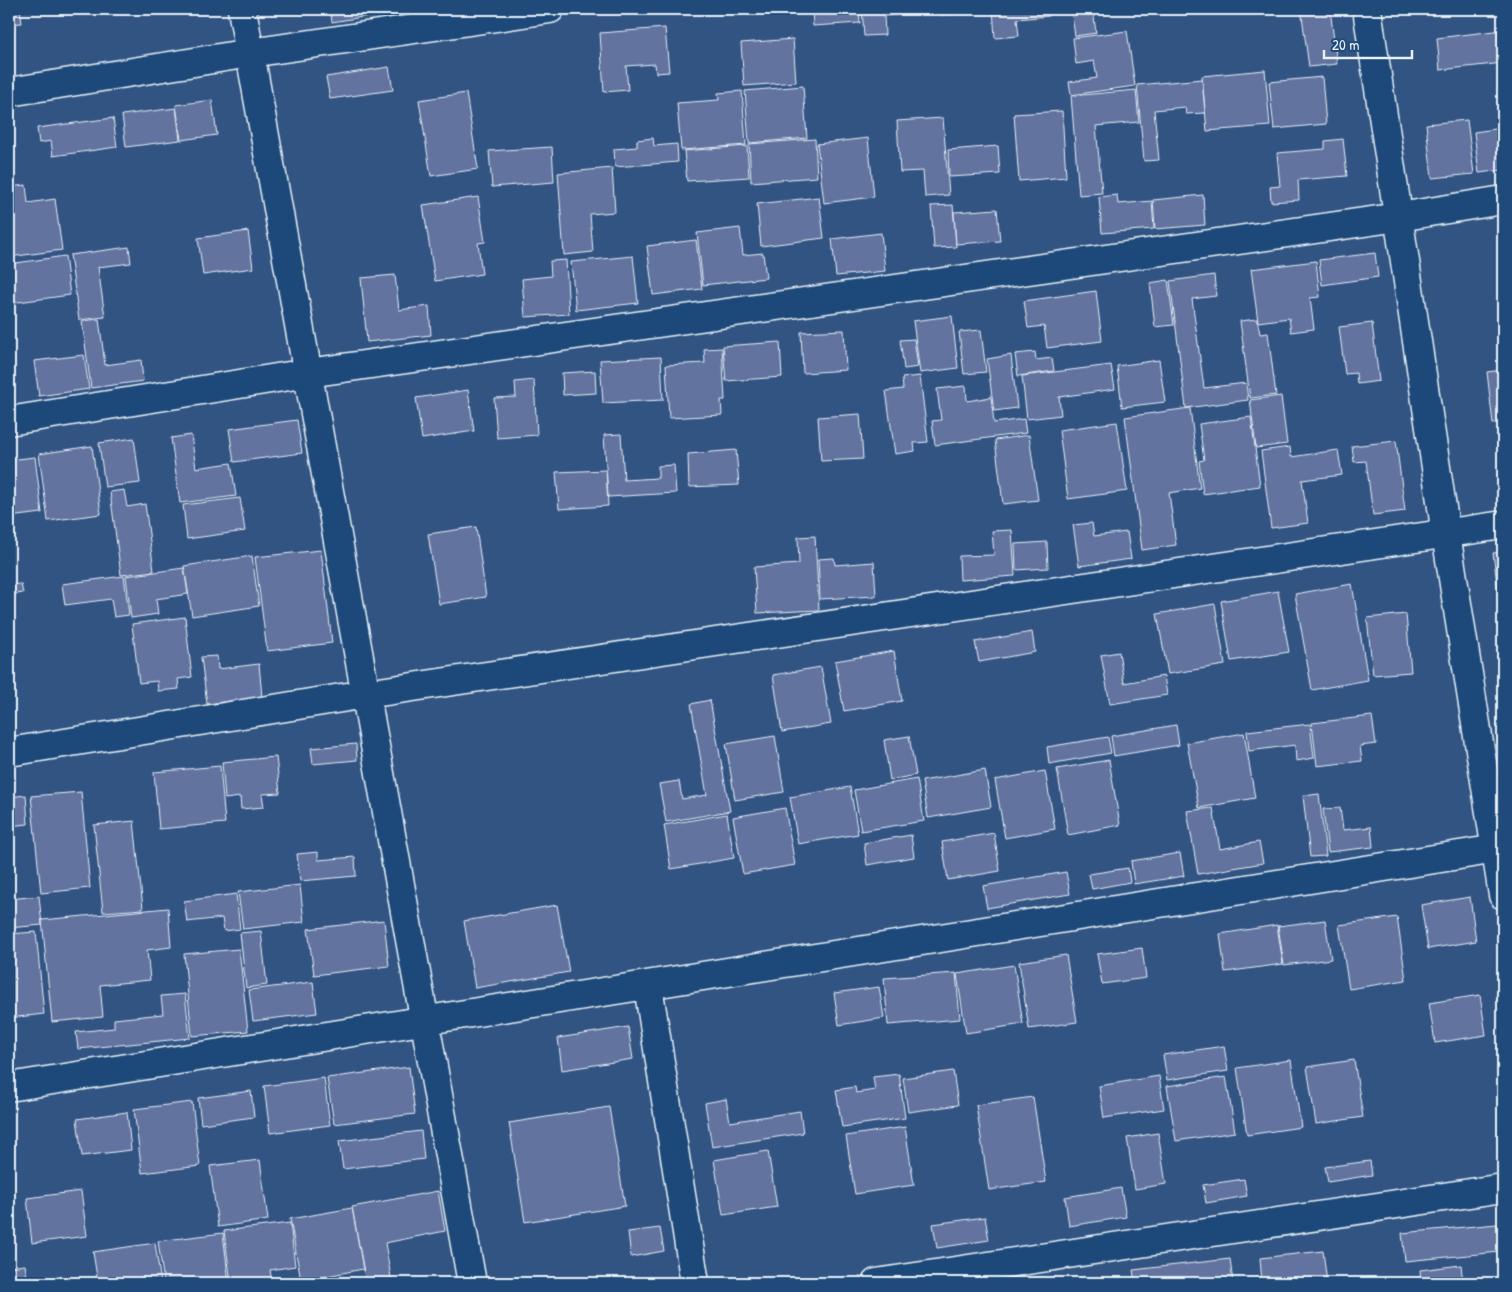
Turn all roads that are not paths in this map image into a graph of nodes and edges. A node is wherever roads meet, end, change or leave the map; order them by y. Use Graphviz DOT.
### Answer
graph roads {
  1 [pos="242,9"];
  2 [pos="550,9"];
  3 [pos="1367,9"];
  4 [pos="250,53"];
  5 [pos="9,92"];
  6 [pos="1503,200"];
  7 [pos="1399,217"];
  8 [pos="308,372"];
  9 [pos="9,421"];
  10 [pos="1503,525"];
  11 [pos="1446,534"];
  12 [pos="366,694"];
  13 [pos="9,752"];
  14 [pos="1500,849"];
  15 [pos="1503,895"];
  16 [pos="648,986"];
  17 [pos="425,1022"];
  18 [pos="9,1087"];
  19 [pos="1503,1188"];
  20 [pos="472,1283"];
  21 [pos="695,1283"];
  22 [pos="876,1283"];
  1 -- 4 [label="street"];
  2 -- 4 [label="street"];
  3 -- 7 [label="street"];
  4 -- 5 [label="street"];
  4 -- 8 [label="street"];
  6 -- 7 [label="street"];
  7 -- 8 [label="street"];
  7 -- 11 [label="street"];
  8 -- 9 [label="street"];
  8 -- 12 [label="street"];
  10 -- 11 [label="street"];
  11 -- 12 [label="street"];
  11 -- 14 [label="street"];
  12 -- 13 [label="street"];
  12 -- 17 [label="street"];
  14 -- 15 [label="street"];
  14 -- 16 [label="street"];
  16 -- 17 [label="street"];
  16 -- 21 [label="street"];
  17 -- 18 [label="street"];
  17 -- 20 [label="street"];
  19 -- 22 [label="street"];
}
